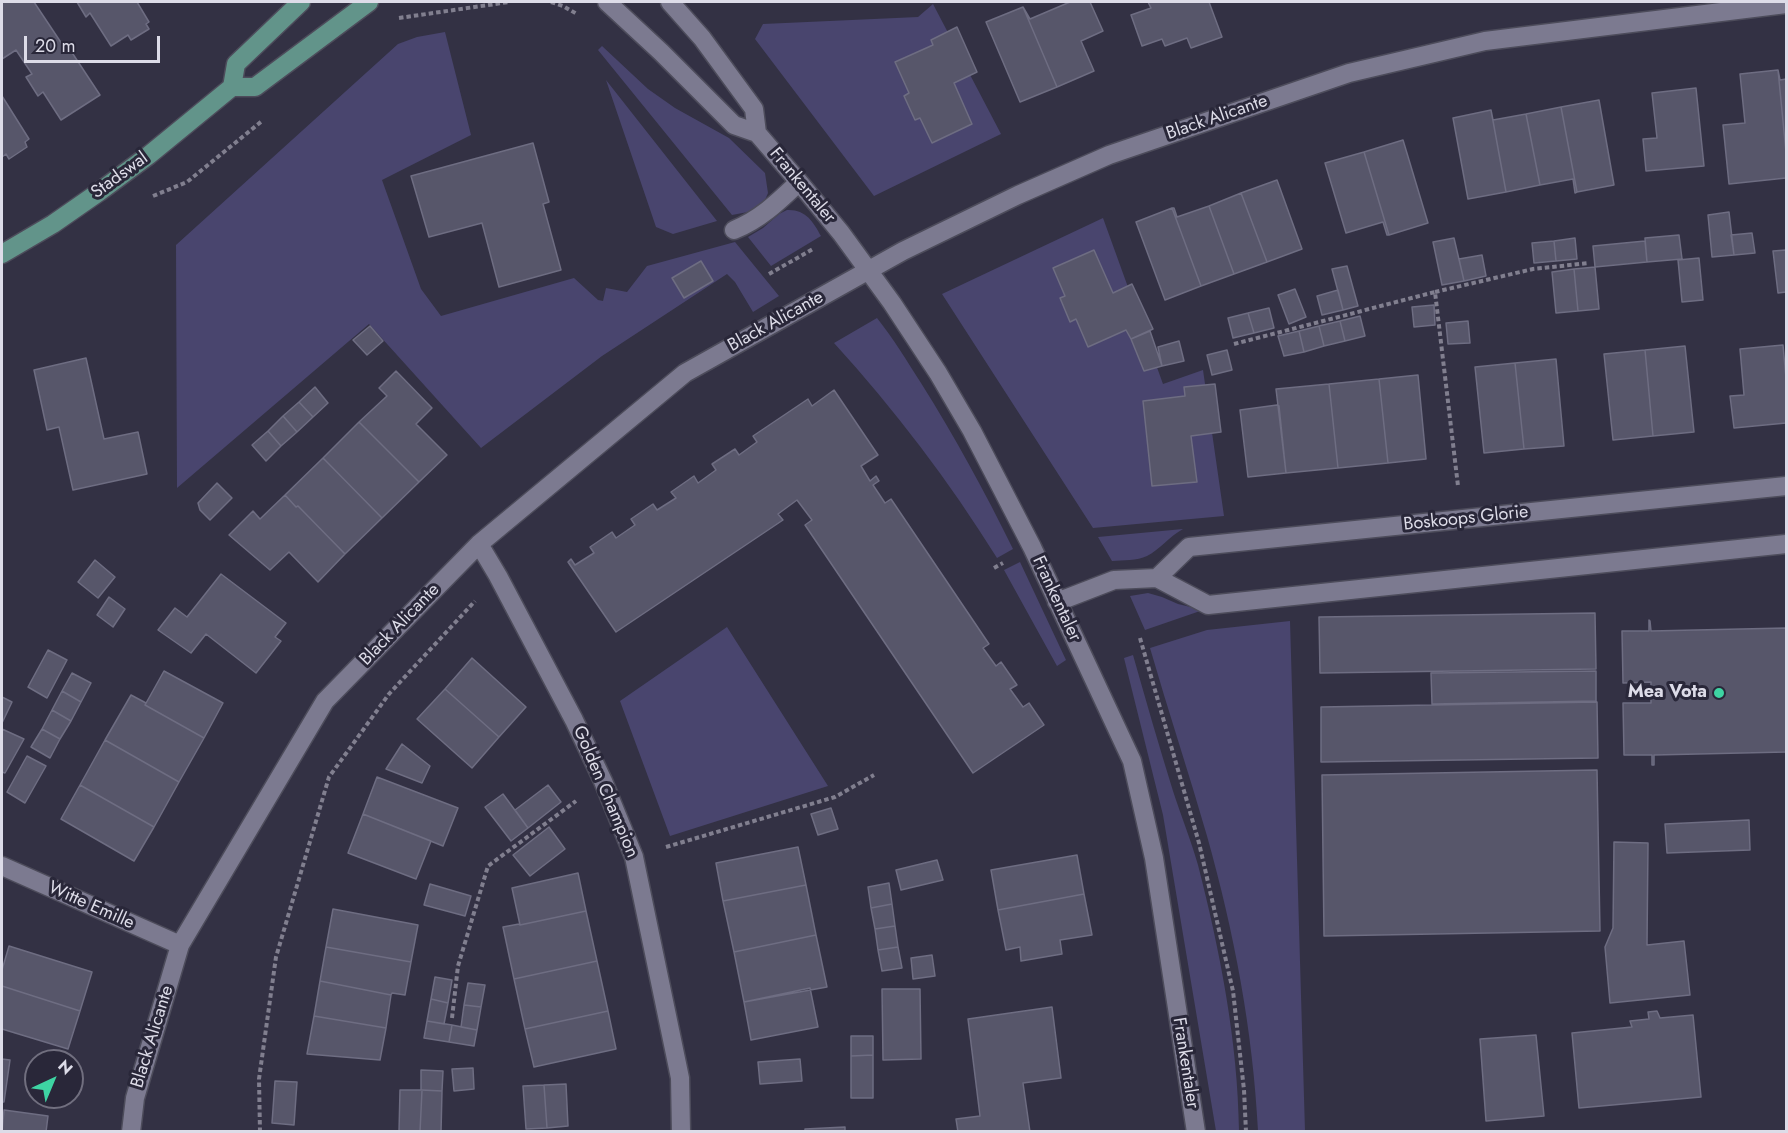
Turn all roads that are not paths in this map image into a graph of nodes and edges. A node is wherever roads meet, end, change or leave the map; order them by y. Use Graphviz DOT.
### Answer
graph roads {
  1 [pos="301,2"];
  2 [pos="369,2"];
  3 [pos="607,2"];
  4 [pos="670,2"];
  5 [pos="1786,4"];
  6 [pos="232,87"];
  7 [pos="758,133"];
  8 [pos="799,182"];
  9 [pos="734,230"];
  10 [pos="2,254"];
  11 [pos="868,270"];
  12 [pos="1786,486"];
  13 [pos="479,544"];
  14 [pos="1786,544"];
  15 [pos="1157,578"];
  16 [pos="1057,602"];
  17 [pos="2,866"];
  18 [pos="180,945"];
  19 [pos="131,1131"];
  20 [pos="681,1131"];
  21 [pos="1196,1131"];
  1 -- 6 [label="main road"];
  2 -- 6 [label="main road"];
  3 -- 7 [label="street, Frankentaler"];
  4 -- 7 [label="street, Frankentaler"];
  5 -- 11 [label="street, Black Alicante"];
  6 -- 10 [label="main road, Stadswal"];
  7 -- 8 [label="street, Frankentaler"];
  8 -- 9 [label="street"];
  8 -- 11 [label="street, Frankentaler"];
  11 -- 13 [label="street, Black Alicante"];
  11 -- 16 [label="street, Frankentaler"];
  12 -- 15 [label="street, Boskoops Glorie"];
  13 -- 18 [label="street, Black Alicante"];
  13 -- 20 [label="street, Golden Champion"];
  14 -- 15 [label="street"];
  15 -- 16 [label="street"];
  16 -- 21 [label="street, Frankentaler"];
  17 -- 18 [label="street, Witte Emille"];
  18 -- 19 [label="street, Black Alicante"];
}
